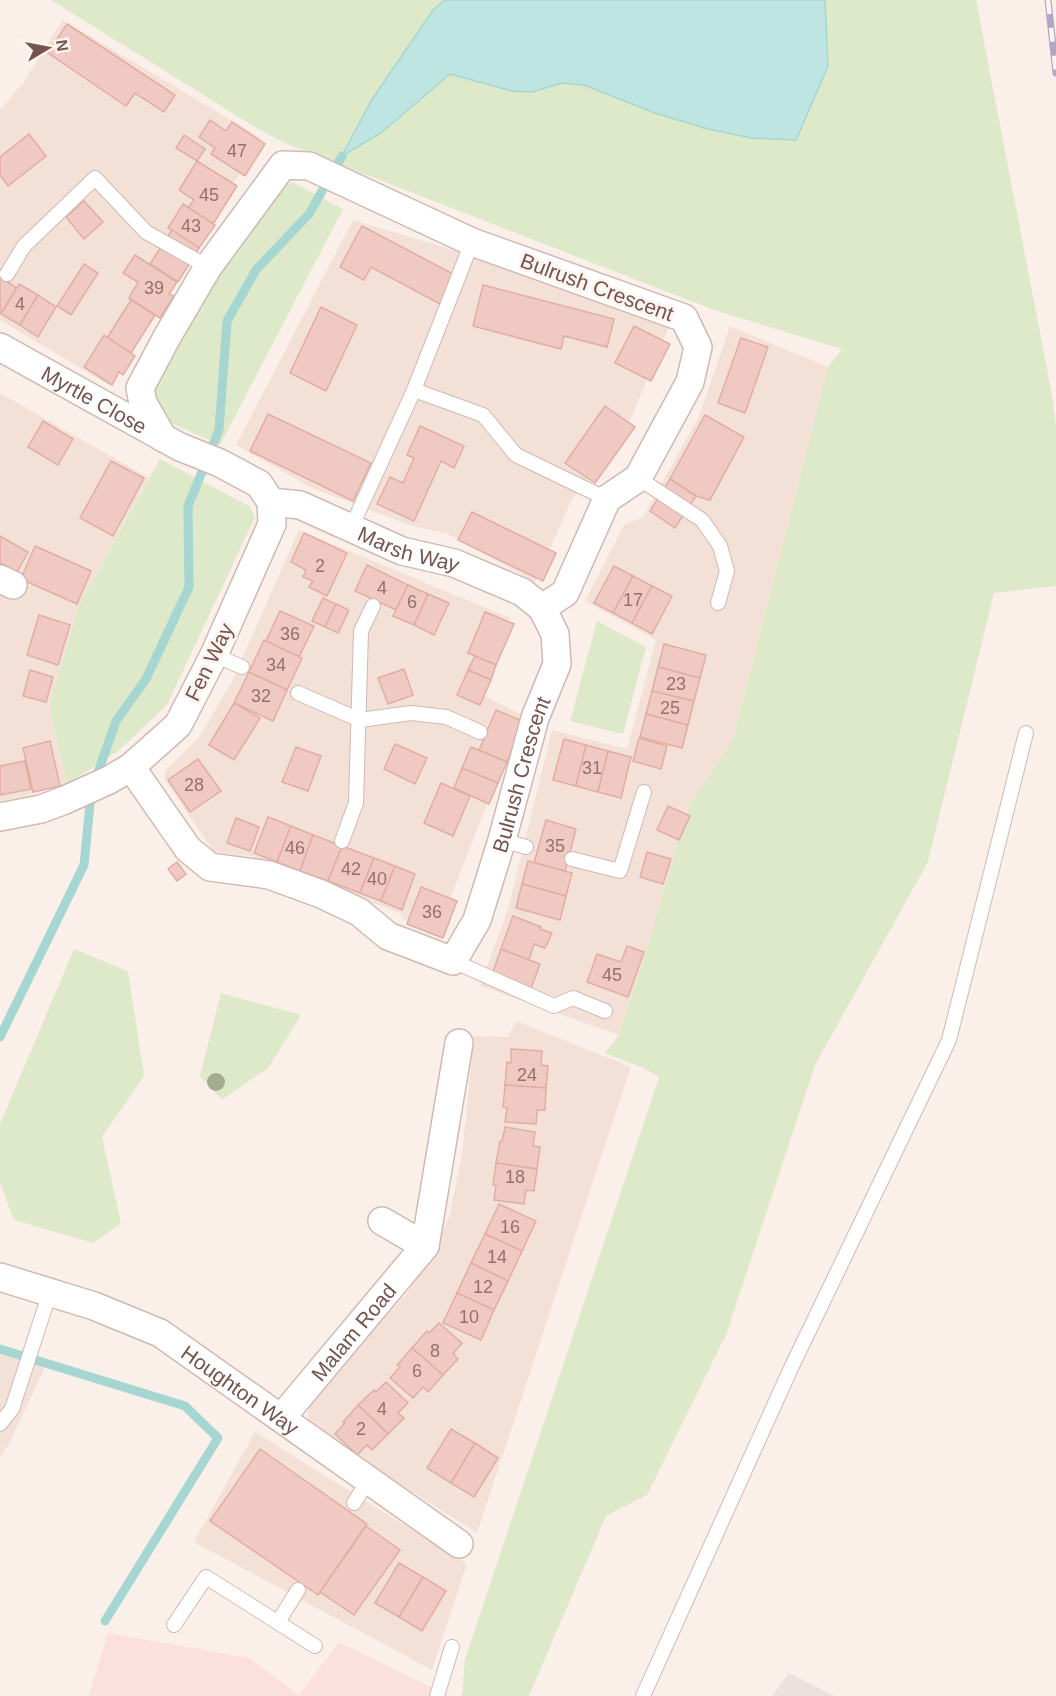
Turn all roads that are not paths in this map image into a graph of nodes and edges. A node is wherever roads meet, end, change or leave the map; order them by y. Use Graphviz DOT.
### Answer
graph roads {
  1 [pos="472,242"];
  2 [pos="208,267"];
  3 [pos="7,274"];
  4 [pos="0,347"];
  5 [pos="414,390"];
  6 [pos="163,438"];
  7 [pos="638,478"];
  8 [pos="607,499"];
  9 [pos="271,502"];
  10 [pos="351,528"];
  11 [pos="718,603"];
  12 [pos="374,606"];
  13 [pos="542,608"];
  14 [pos="214,655"];
  15 [pos="242,668"];
  16 [pos="298,693"];
  17 [pos="360,720"];
  18 [pos="480,732"];
  19 [pos="1026,733"];
  20 [pos="120,774"];
  21 [pos="644,792"];
  22 [pos="0,817"];
  23 [pos="342,841"];
  24 [pos="572,859"];
  25 [pos="453,961"];
  26 [pos="605,1011"];
  27 [pos="459,1043"];
  28 [pos="382,1221"];
  29 [pos="425,1246"];
  30 [pos="0,1277"];
  31 [pos="50,1292"];
  32 [pos="282,1417"];
  33 [pos="0,1424"];
  34 [pos="369,1479"];
  35 [pos="354,1503"];
  36 [pos="459,1544"];
  37 [pos="298,1590"];
  38 [pos="278,1622"];
  39 [pos="174,1625"];
  40 [pos="315,1646"];
  41 [pos="452,1647"];
  42 [pos="436,1696"];
  43 [pos="643,1696"];
  1 -- 2 [label="street, Bulrush Crescent"];
  1 -- 5 [label="lane"];
  1 -- 7 [label="street, Bulrush Crescent"];
  2 -- 3 [label="lane"];
  2 -- 6 [label="street"];
  4 -- 6 [label="street, Myrtle Close"];
  5 -- 8 [label="lane"];
  5 -- 10 [label="lane"];
  6 -- 9 [label="street, Myrtle Close"];
  7 -- 8 [label="street, Bulrush Crescent"];
  7 -- 11 [label="lane"];
  8 -- 13 [label="street"];
  9 -- 10 [label="street, Marsh Way"];
  9 -- 14 [label="street, Fen Way"];
  10 -- 13 [label="street, Marsh Way"];
  12 -- 17 [label="lane"];
  13 -- 25 [label="street, Bulrush Crescent"];
  14 -- 15 [label="lane"];
  14 -- 20 [label="street, Fen Way"];
  16 -- 17 [label="lane"];
  17 -- 18 [label="lane"];
  17 -- 23 [label="lane"];
  19 -- 43 [label="lane"];
  20 -- 22 [label="street, Fen Way"];
  20 -- 25 [label="street"];
  21 -- 24 [label="lane"];
  25 -- 26 [label="lane"];
  27 -- 29 [label="street"];
  28 -- 29 [label="street"];
  29 -- 32 [label="street, Malam Road"];
  30 -- 31 [label="street, Houghton Way"];
  31 -- 32 [label="street, Houghton Way"];
  31 -- 33 [label="lane"];
  32 -- 34 [label="street, Houghton Way"];
  34 -- 35 [label="lane"];
  34 -- 36 [label="street, Houghton Way"];
  37 -- 38 [label="lane"];
  38 -- 39 [label="lane"];
  38 -- 40 [label="lane"];
  41 -- 42 [label="lane"];
}
